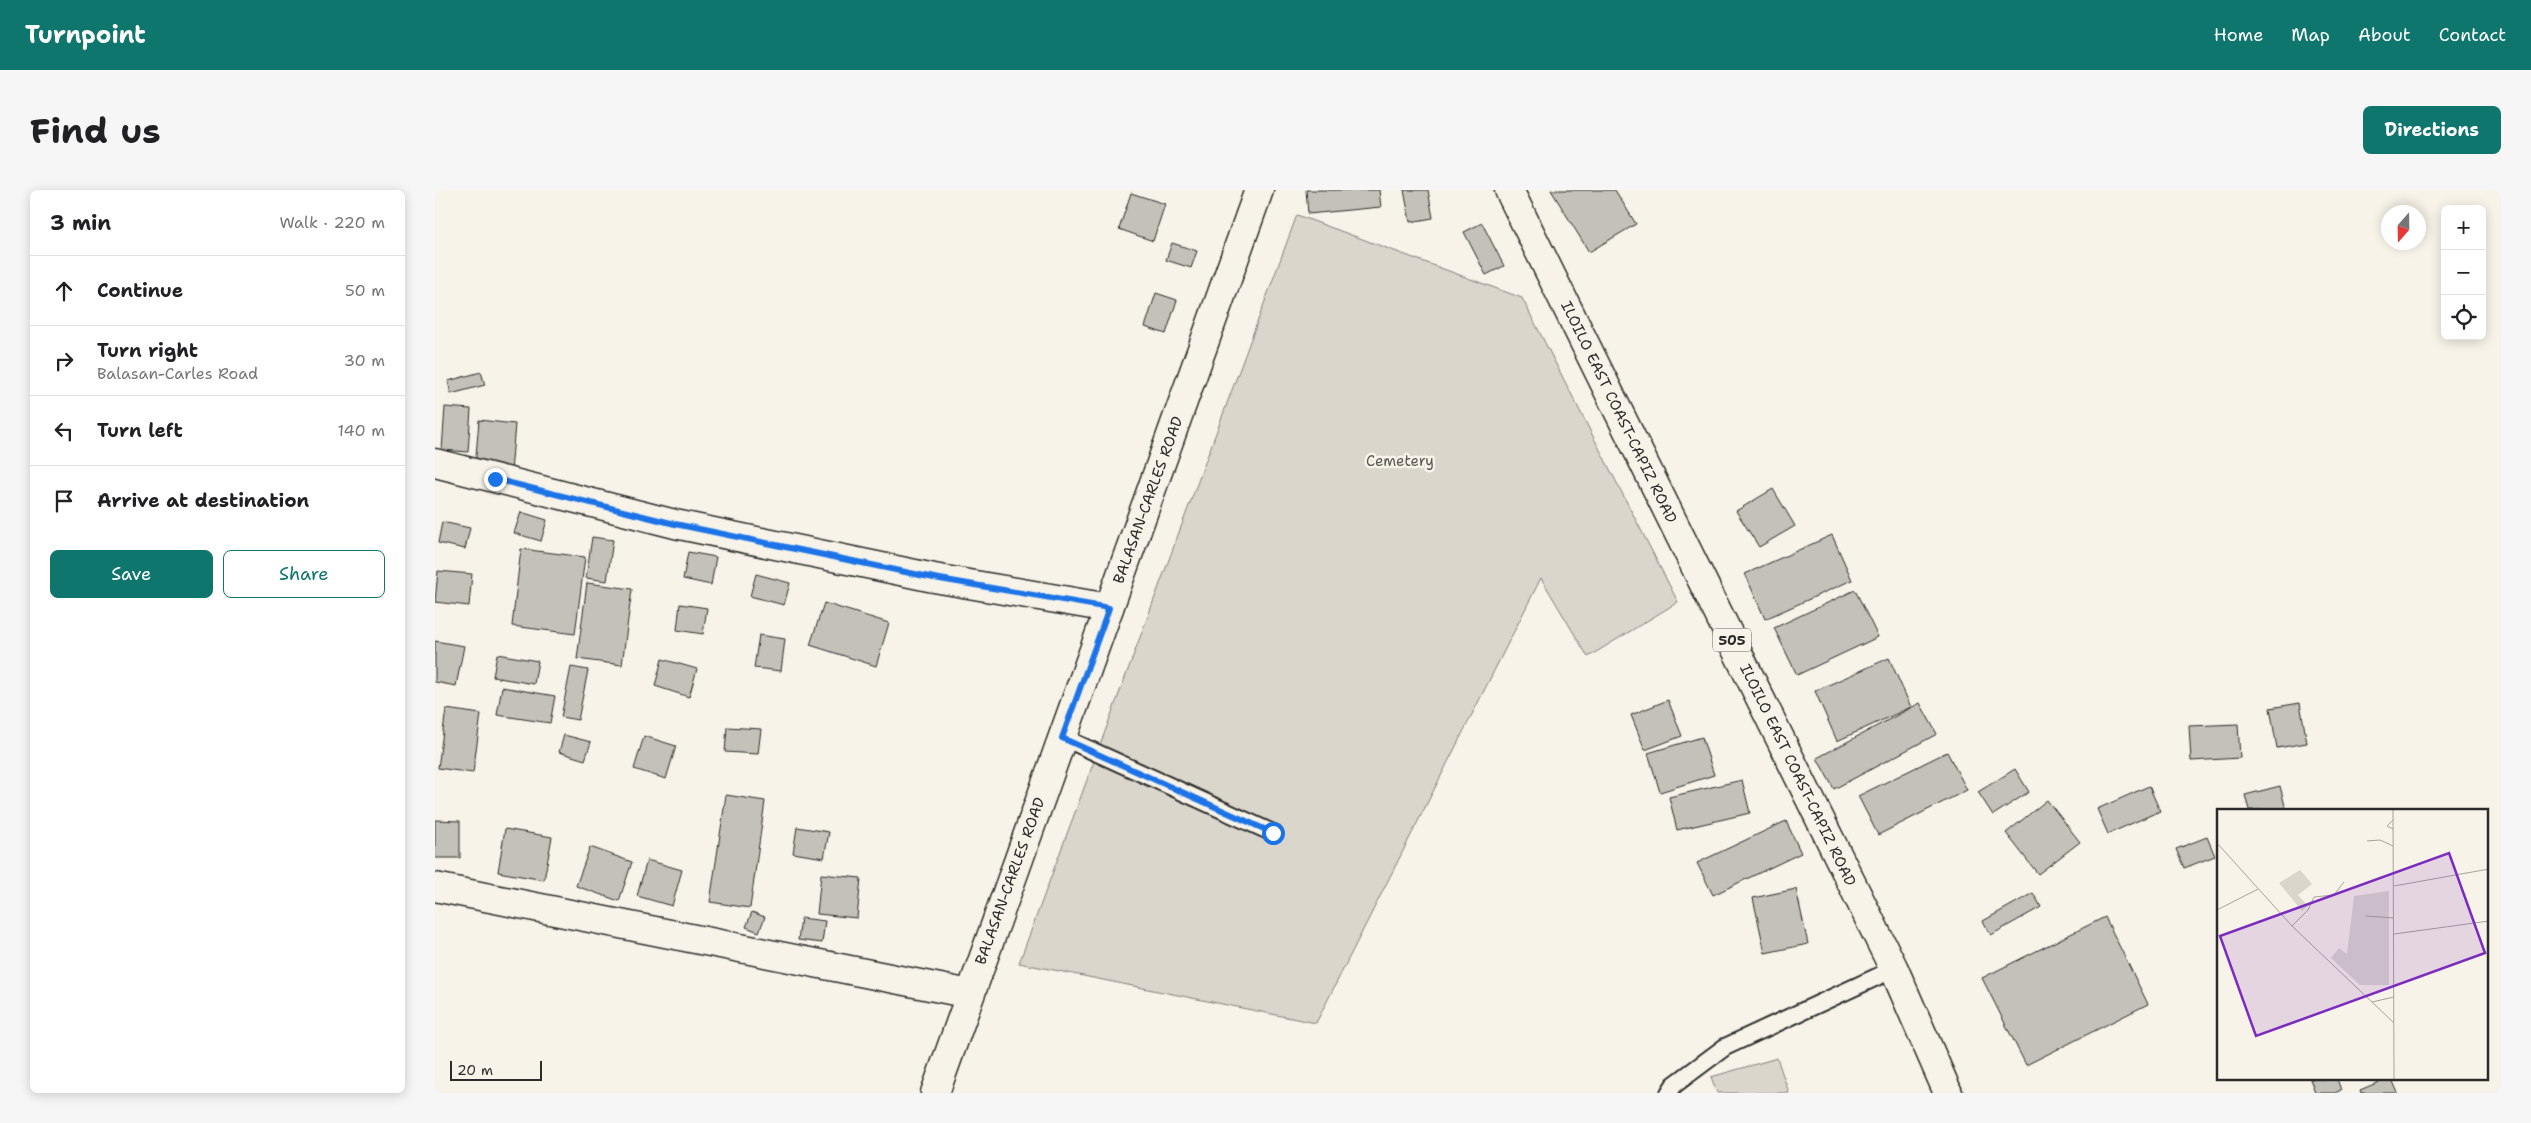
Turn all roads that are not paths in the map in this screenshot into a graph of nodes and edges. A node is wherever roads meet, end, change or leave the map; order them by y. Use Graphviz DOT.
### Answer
graph roads {
  1 [pos="1259,190"];
  2 [pos="1509,190"];
  3 [pos="435,463"];
  4 [pos="1109,608"];
  5 [pos="1062,738"];
  6 [pos="1273,833"];
  7 [pos="435,887"];
  8 [pos="1894,969"];
  9 [pos="970,994"];
  10 [pos="935,1093"];
  11 [pos="1669,1093"];
  12 [pos="1949,1093"];
  1 -- 4 [label="main road, BALASAN-CARLES ROAD"];
  2 -- 8 [label="main road, ILOILO EAST COAST-CAPIZ ROAD / 505"];
  3 -- 4 [label="main road"];
  4 -- 5 [label="main road, BALASAN-CARLES ROAD"];
  5 -- 6 [label="lane"];
  5 -- 9 [label="main road, BALASAN-CARLES ROAD"];
  7 -- 9 [label="main road"];
  8 -- 11 [label="lane"];
  8 -- 12 [label="main road, ILOILO EAST COAST-CAPIZ ROAD / 505"];
  9 -- 10 [label="main road, BALASAN-CARLES ROAD"];
}
